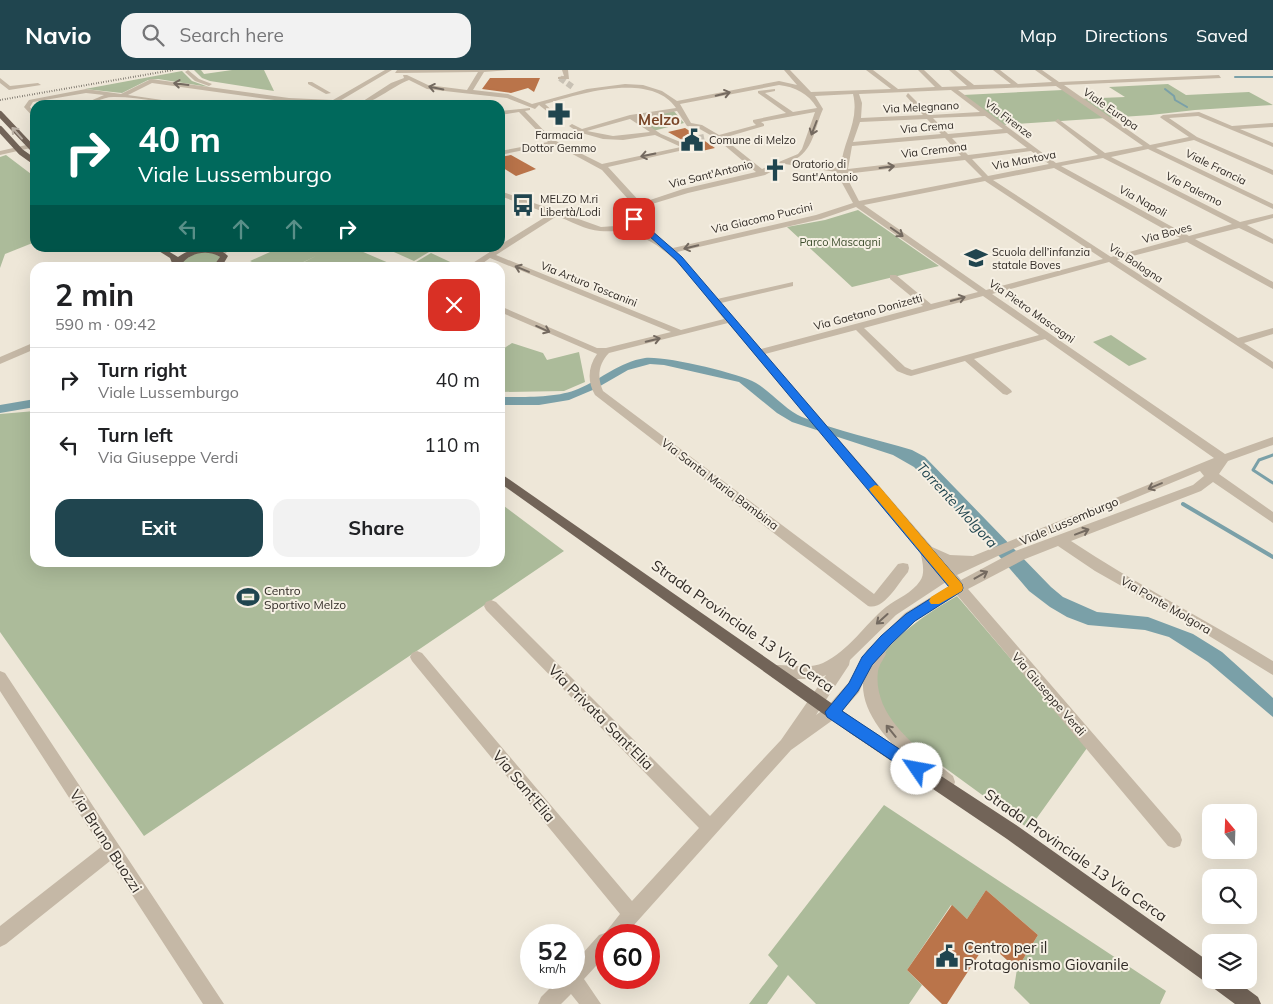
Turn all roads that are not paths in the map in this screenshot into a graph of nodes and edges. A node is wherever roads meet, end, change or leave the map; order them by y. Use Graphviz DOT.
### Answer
graph roads {
  1 [pos="482,70"];
  2 [pos="508,70"];
  3 [pos="565,70"];
  4 [pos="787,70"];
  5 [pos="868,70"];
  6 [pos="921,70"];
  7 [pos="952,70"];
  8 [pos="996,70"];
  9 [pos="1038,70"];
  10 [pos="1207,70"];
  11 [pos="393,71"];
  12 [pos="188,72"];
  13 [pos="406,77"];
  14 [pos="560,78"];
  15 [pos="1221,79"];
  16 [pos="0,80"];
  17 [pos="310,83"];
  18 [pos="768,84"];
  19 [pos="1059,84"];
  20 [pos="38,85"];
  21 [pos="1017,86"];
  22 [pos="1050,87"];
  23 [pos="210,88"];
  24 [pos="952,88"];
  25 [pos="1065,88"];
  26 [pos="941,89"];
  27 [pos="969,89"];
  28 [pos="896,90"];
  29 [pos="806,91"];
  30 [pos="868,91"];
  31 [pos="856,92"];
  32 [pos="328,93"];
  33 [pos="468,93"];
  34 [pos="958,93"];
  35 [pos="111,94"];
  36 [pos="908,95"];
  37 [pos="121,96"];
  38 [pos="36,100"];
  39 [pos="96,100"];
  40 [pos="152,100"];
  41 [pos="185,100"];
  42 [pos="289,100"];
  43 [pos="309,100"];
  44 [pos="334,100"];
  45 [pos="368,100"];
  46 [pos="537,105"];
  47 [pos="677,106"];
  48 [pos="820,109"];
  49 [pos="520,110"];
  50 [pos="505,112"];
  51 [pos="790,113"];
  52 [pos="0,114"];
  53 [pos="553,114"];
  54 [pos="984,114"];
  55 [pos="928,116"];
  56 [pos="633,118"];
  57 [pos="784,119"];
  58 [pos="858,120"];
  59 [pos="1058,121"];
  60 [pos="762,125"];
  61 [pos="1273,125"];
  62 [pos="572,126"];
  63 [pos="1232,127"];
  64 [pos="0,128"];
  65 [pos="1007,131"];
  66 [pos="582,132"];
  67 [pos="656,134"];
  68 [pos="946,136"];
  69 [pos="704,137"];
  70 [pos="718,137"];
  71 [pos="1195,138"];
  72 [pos="556,142"];
  73 [pos="848,144"];
  74 [pos="30,145"];
  75 [pos="1273,145"];
  76 [pos="30,146"];
  77 [pos="1149,147"];
  78 [pos="1032,149"];
  79 [pos="505,151"];
  80 [pos="0,153"];
  81 [pos="1104,156"];
  82 [pos="966,157"];
  83 [pos="30,158"];
  84 [pos="784,162"];
  85 [pos="602,166"];
  86 [pos="1054,166"];
  87 [pos="842,171"];
  88 [pos="762,173"];
  89 [pos="1273,173"];
  90 [pos="987,179"];
  91 [pos="505,196"];
  92 [pos="857,204"];
  93 [pos="638,206"];
  94 [pos="1273,207"];
  95 [pos="556,213"];
  96 [pos="1273,216"];
  97 [pos="1240,225"];
  98 [pos="644,227"];
  99 [pos="615,228"];
  100 [pos="634,232"];
  101 [pos="1188,239"];
  102 [pos="659,242"];
  103 [pos="1273,242"];
  104 [pos="505,245"];
  105 [pos="672,251"];
  106 [pos="165,252"];
  107 [pos="193,252"];
  108 [pos="494,252"];
  109 [pos="489,255"];
  110 [pos="1110,259"];
  111 [pos="175,262"];
  112 [pos="179,262"];
  113 [pos="478,262"];
  114 [pos="893,277"];
  115 [pos="790,284"];
  116 [pos="1273,286"];
  117 [pos="984,292"];
  118 [pos="716,302"];
  119 [pos="929,307"];
  120 [pos="505,311"];
  121 [pos="731,320"];
  122 [pos="857,326"];
  123 [pos="1273,330"];
  124 [pos="681,333"];
  125 [pos="1045,336"];
  126 [pos="30,340"];
  127 [pos="1236,342"];
  128 [pos="30,347"];
  129 [pos="596,350"];
  130 [pos="759,353"];
  131 [pos="0,354"];
  132 [pos="967,358"];
  133 [pos="0,361"];
  134 [pos="1273,366"];
  135 [pos="594,370"];
  136 [pos="1007,392"];
  137 [pos="1273,441"];
  138 [pos="1224,459"];
  139 [pos="1200,467"];
  140 [pos="1212,476"];
  141 [pos="505,481"];
  142 [pos="1273,518"];
  143 [pos="1061,540"];
  144 [pos="925,548"];
  145 [pos="1016,550"];
  146 [pos="1000,557"];
  147 [pos="975,561"];
  148 [pos="904,568"];
  149 [pos="947,574"];
  150 [pos="957,588"];
  151 [pos="918,592"];
  152 [pos="491,606"];
  153 [pos="884,642"];
  154 [pos="851,651"];
  155 [pos="416,657"];
  156 [pos="1273,669"];
  157 [pos="777,672"];
  158 [pos="0,678"];
  159 [pos="816,700"];
  160 [pos="832,712"];
  161 [pos="786,745"];
  162 [pos="980,810"];
  163 [pos="710,829"];
  164 [pos="1174,840"];
  165 [pos="111,850"];
  166 [pos="632,915"];
  167 [pos="623,924"];
  168 [pos="0,938"];
  169 [pos="595,954"];
  170 [pos="585,964"];
  171 [pos="1202,968"];
  172 [pos="562,989"];
  173 [pos="581,989"];
  174 [pos="1231,989"];
  175 [pos="214,1004"];
  176 [pos="548,1004"];
  177 [pos="591,1004"];
  178 [pos="1251,1004"];
  1 -- 2 [label="street"];
  1 -- 11 [label="street"];
  1 -- 33 [label="street"];
  3 -- 14 [label="street"];
  4 -- 29 [label="street"];
  5 -- 28 [label="street"];
  6 -- 26 [label="street"];
  7 -- 27 [label="street"];
  8 -- 21 [label="street"];
  9 -- 19 [label="street, Viale Europa"];
  10 -- 15 [label="street"];
  11 -- 13 [label="street"];
  11 -- 44 [label="street"];
  12 -- 43 [label="street"];
  33 -- 13 [label="street, one-way"];
  13 -- 45 [label="street"];
  15 -- 19 [label="street"];
  15 -- 25 [label="street"];
  16 -- 20 [label="street"];
  17 -- 32 [label="street"];
  18 -- 29 [label="street"];
  47 -- 18 [label="street, one-way"];
  18 -- 51 [label="street"];
  19 -- 22 [label="street"];
  19 -- 25 [label="street, Viale Europa"];
  21 -- 22 [label="street"];
  21 -- 27 [label="street"];
  22 -- 25 [label="street"];
  22 -- 27 [label="street"];
  23 -- 37 [label="street, one-way"];
  23 -- 41 [label="street"];
  23 -- 42 [label="street"];
  24 -- 26 [label="street"];
  24 -- 27 [label="street"];
  24 -- 34 [label="street, Via Firenze"];
  25 -- 77 [label="street, Viale Europa"];
  26 -- 28 [label="street"];
  27 -- 34 [label="street"];
  28 -- 30 [label="street"];
  29 -- 31 [label="street"];
  29 -- 48 [label="street"];
  30 -- 31 [label="street"];
  30 -- 36 [label="street"];
  31 -- 58 [label="street"];
  33 -- 46 [label="street"];
  34 -- 36 [label="street"];
  34 -- 54 [label="street, Via Firenze"];
  35 -- 37 [label="street"];
  35 -- 38 [label="street"];
  35 -- 39 [label="street"];
  36 -- 55 [label="street, Via Bologna"];
  37 -- 40 [label="street"];
  46 -- 47 [label="street"];
  46 -- 49 [label="street"];
  46 -- 53 [label="street"];
  47 -- 56 [label="street"];
  47 -- 70 [label="street, Via Sant'Antonio"];
  48 -- 51 [label="street"];
  48 -- 84 [label="street, one-way"];
  49 -- 50 [label="street"];
  49 -- 72 [label="street"];
  51 -- 60 [label="street"];
  74 -- 52 [label="main road, one-way, bridge"];
  54 -- 55 [label="street, Via Melegnano"];
  54 -- 65 [label="street, Via Firenze"];
  55 -- 58 [label="street, Via Melegnano"];
  55 -- 68 [label="street, Via Bologna"];
  56 -- 66 [label="street"];
  56 -- 67 [label="street"];
  57 -- 60 [label="street"];
  58 -- 73 [label="street"];
  59 -- 81 [label="street, Via Palermo"];
  60 -- 70 [label="street"];
  61 -- 63 [label="street"];
  62 -- 66 [label="street"];
  63 -- 71 [label="street"];
  63 -- 75 [label="street"];
  64 -- 83 [label="main road, bridge"];
  65 -- 68 [label="street, Via Crema"];
  65 -- 78 [label="street, Via Firenze"];
  66 -- 67 [label="street"];
  67 -- 85 [label="street, one-way"];
  68 -- 73 [label="street, Via Crema"];
  68 -- 82 [label="street, Via Bologna"];
  69 -- 70 [label="street"];
  70 -- 88 [label="street, Via Sant'Antonio"];
  71 -- 77 [label="street, Via Mantova"];
  71 -- 89 [label="street"];
  72 -- 79 [label="street"];
  72 -- 85 [label="street"];
  73 -- 87 [label="street"];
  76 -- 80 [label="street"];
  77 -- 81 [label="street, Via Mantova"];
  77 -- 94 [label="street, Viale Francia"];
  78 -- 82 [label="street, Via Cremona"];
  78 -- 86 [label="street, Via Firenze"];
  81 -- 86 [label="street, Via Mantova"];
  81 -- 97 [label="street, Via Palermo"];
  87 -- 82 [label="street, Via Cremona, one-way"];
  82 -- 90 [label="street, Via Bologna"];
  84 -- 87 [label="street, Via Cremona"];
  84 -- 88 [label="street"];
  85 -- 93 [label="street"];
  86 -- 90 [label="street, Via Mantova"];
  86 -- 101 [label="street, Via Napoli"];
  87 -- 92 [label="street, Via Pietro Mascagni"];
  88 -- 93 [label="street, Via Sant'Antonio"];
  90 -- 92 [label="street, Via Mantova"];
  90 -- 110 [label="street, Via Bologna"];
  91 -- 95 [label="street"];
  92 -- 105 [label="street, Via Giacomo Puccini, one-way"];
  92 -- 117 [label="street, Via Pietro Mascagni, one-way"];
  93 -- 98 [label="street"];
  95 -- 99 [label="street"];
  95 -- 104 [label="street"];
  96 -- 97 [label="street, Via Boves"];
  97 -- 101 [label="street, Via Boves"];
  97 -- 103 [label="street, Via Palermo"];
  98 -- 99 [label="street"];
  98 -- 100 [label="street"];
  98 -- 102 [label="street"];
  99 -- 100 [label="street"];
  100 -- 102 [label="street"];
  101 -- 110 [label="street, Via Boves"];
  101 -- 116 [label="street, Via Napoli"];
  102 -- 105 [label="street, Via Giuseppe Verdi"];
  105 -- 118 [label="street, Via Giuseppe Verdi"];
  106 -- 111 [label="main road"];
  107 -- 112 [label="main road"];
  108 -- 109 [label="street"];
  109 -- 113 [label="street"];
  124 -- 109 [label="street, Via Arturo Toscanini, one-way"];
  110 -- 117 [label="street, Via Boves"];
  110 -- 127 [label="street, Via Bologna"];
  114 -- 119 [label="street"];
  115 -- 118 [label="street"];
  119 -- 117 [label="street, Via Gaetano Donizetti, one-way"];
  117 -- 125 [label="street, Via Pietro Mascagni"];
  118 -- 121 [label="street, Via Giuseppe Verdi"];
  119 -- 122 [label="street, Via Gaetano Donizetti"];
  120 -- 129 [label="street, one-way"];
  121 -- 124 [label="street"];
  121 -- 130 [label="street, Via Giuseppe Verdi"];
  122 -- 130 [label="street, Via Gaetano Donizetti"];
  122 -- 132 [label="street"];
  123 -- 127 [label="street"];
  129 -- 124 [label="street, one-way"];
  125 -- 132 [label="street"];
  125 -- 138 [label="street, Via Pietro Mascagni"];
  126 -- 131 [label="street"];
  127 -- 134 [label="street, Via Bologna"];
  128 -- 133 [label="street"];
  129 -- 135 [label="street"];
  129 -- 135 [label="street, Via Santa Maria Bambina"];
  130 -- 144 [label="street, Via Giuseppe Verdi"];
  132 -- 136 [label="street"];
  135 -- 148 [label="street, Via Santa Maria Bambina"];
  137 -- 138 [label="street, Viale Lussemburgo"];
  138 -- 139 [label="street, Viale Lussemburgo"];
  138 -- 140 [label="street, Viale Lussemburgo"];
  139 -- 140 [label="street"];
  139 -- 145 [label="street, Viale Lussemburgo, one-way"];
  140 -- 142 [label="street"];
  143 -- 140 [label="street, Viale Lussemburgo, one-way"];
  141 -- 157 [label="main road, Strada Provinciale 13 Via Cerca"];
  143 -- 145 [label="street, Viale Lussemburgo"];
  143 -- 156 [label="street, Via Ponte Molgora"];
  144 -- 147 [label="street, Via Giuseppe Verdi"];
  144 -- 149 [label="street, Via Giuseppe Verdi"];
  144 -- 151 [label="street, Via Giuseppe Verdi"];
  145 -- 146 [label="street, Viale Lussemburgo"];
  146 -- 147 [label="street, Viale Lussemburgo"];
  150 -- 146 [label="street, Viale Lussemburgo, one-way"];
  147 -- 149 [label="street, Viale Lussemburgo"];
  149 -- 150 [label="street, Via Giuseppe Verdi"];
  149 -- 151 [label="street, Viale Lussemburgo"];
  150 -- 153 [label="street, Viale Lussemburgo"];
  150 -- 164 [label="street, Via Giuseppe Verdi"];
  151 -- 154 [label="street, Viale Lussemburgo, one-way"];
  152 -- 163 [label="street, Via Privata Sant'Elia"];
  153 -- 160 [label="street, Viale Lussemburgo"];
  162 -- 153 [label="street, Viale Lussemburgo, one-way"];
  154 -- 157 [label="street, Viale Lussemburgo"];
  154 -- 159 [label="street, Viale Lussemburgo"];
  155 -- 166 [label="street, Via Sant'Elia"];
  157 -- 159 [label="main road, Strada Provinciale 13 Via Cerca"];
  158 -- 165 [label="street, Via Bruno Buozzi"];
  159 -- 160 [label="main road, Strada Provinciale 13 Via Cerca"];
  159 -- 161 [label="street"];
  160 -- 161 [label="street"];
  160 -- 162 [label="main road, Strada Provinciale 13 Via Cerca"];
  161 -- 163 [label="street"];
  162 -- 171 [label="main road, Strada Provinciale 13 Via Cerca"];
  163 -- 166 [label="street"];
  165 -- 168 [label="street"];
  165 -- 175 [label="street, Via Bruno Buozzi"];
  166 -- 167 [label="street"];
  169 -- 170 [label="street"];
  172 -- 176 [label="street"];
  173 -- 177 [label="street"];
  174 -- 178 [label="main road"];
}
